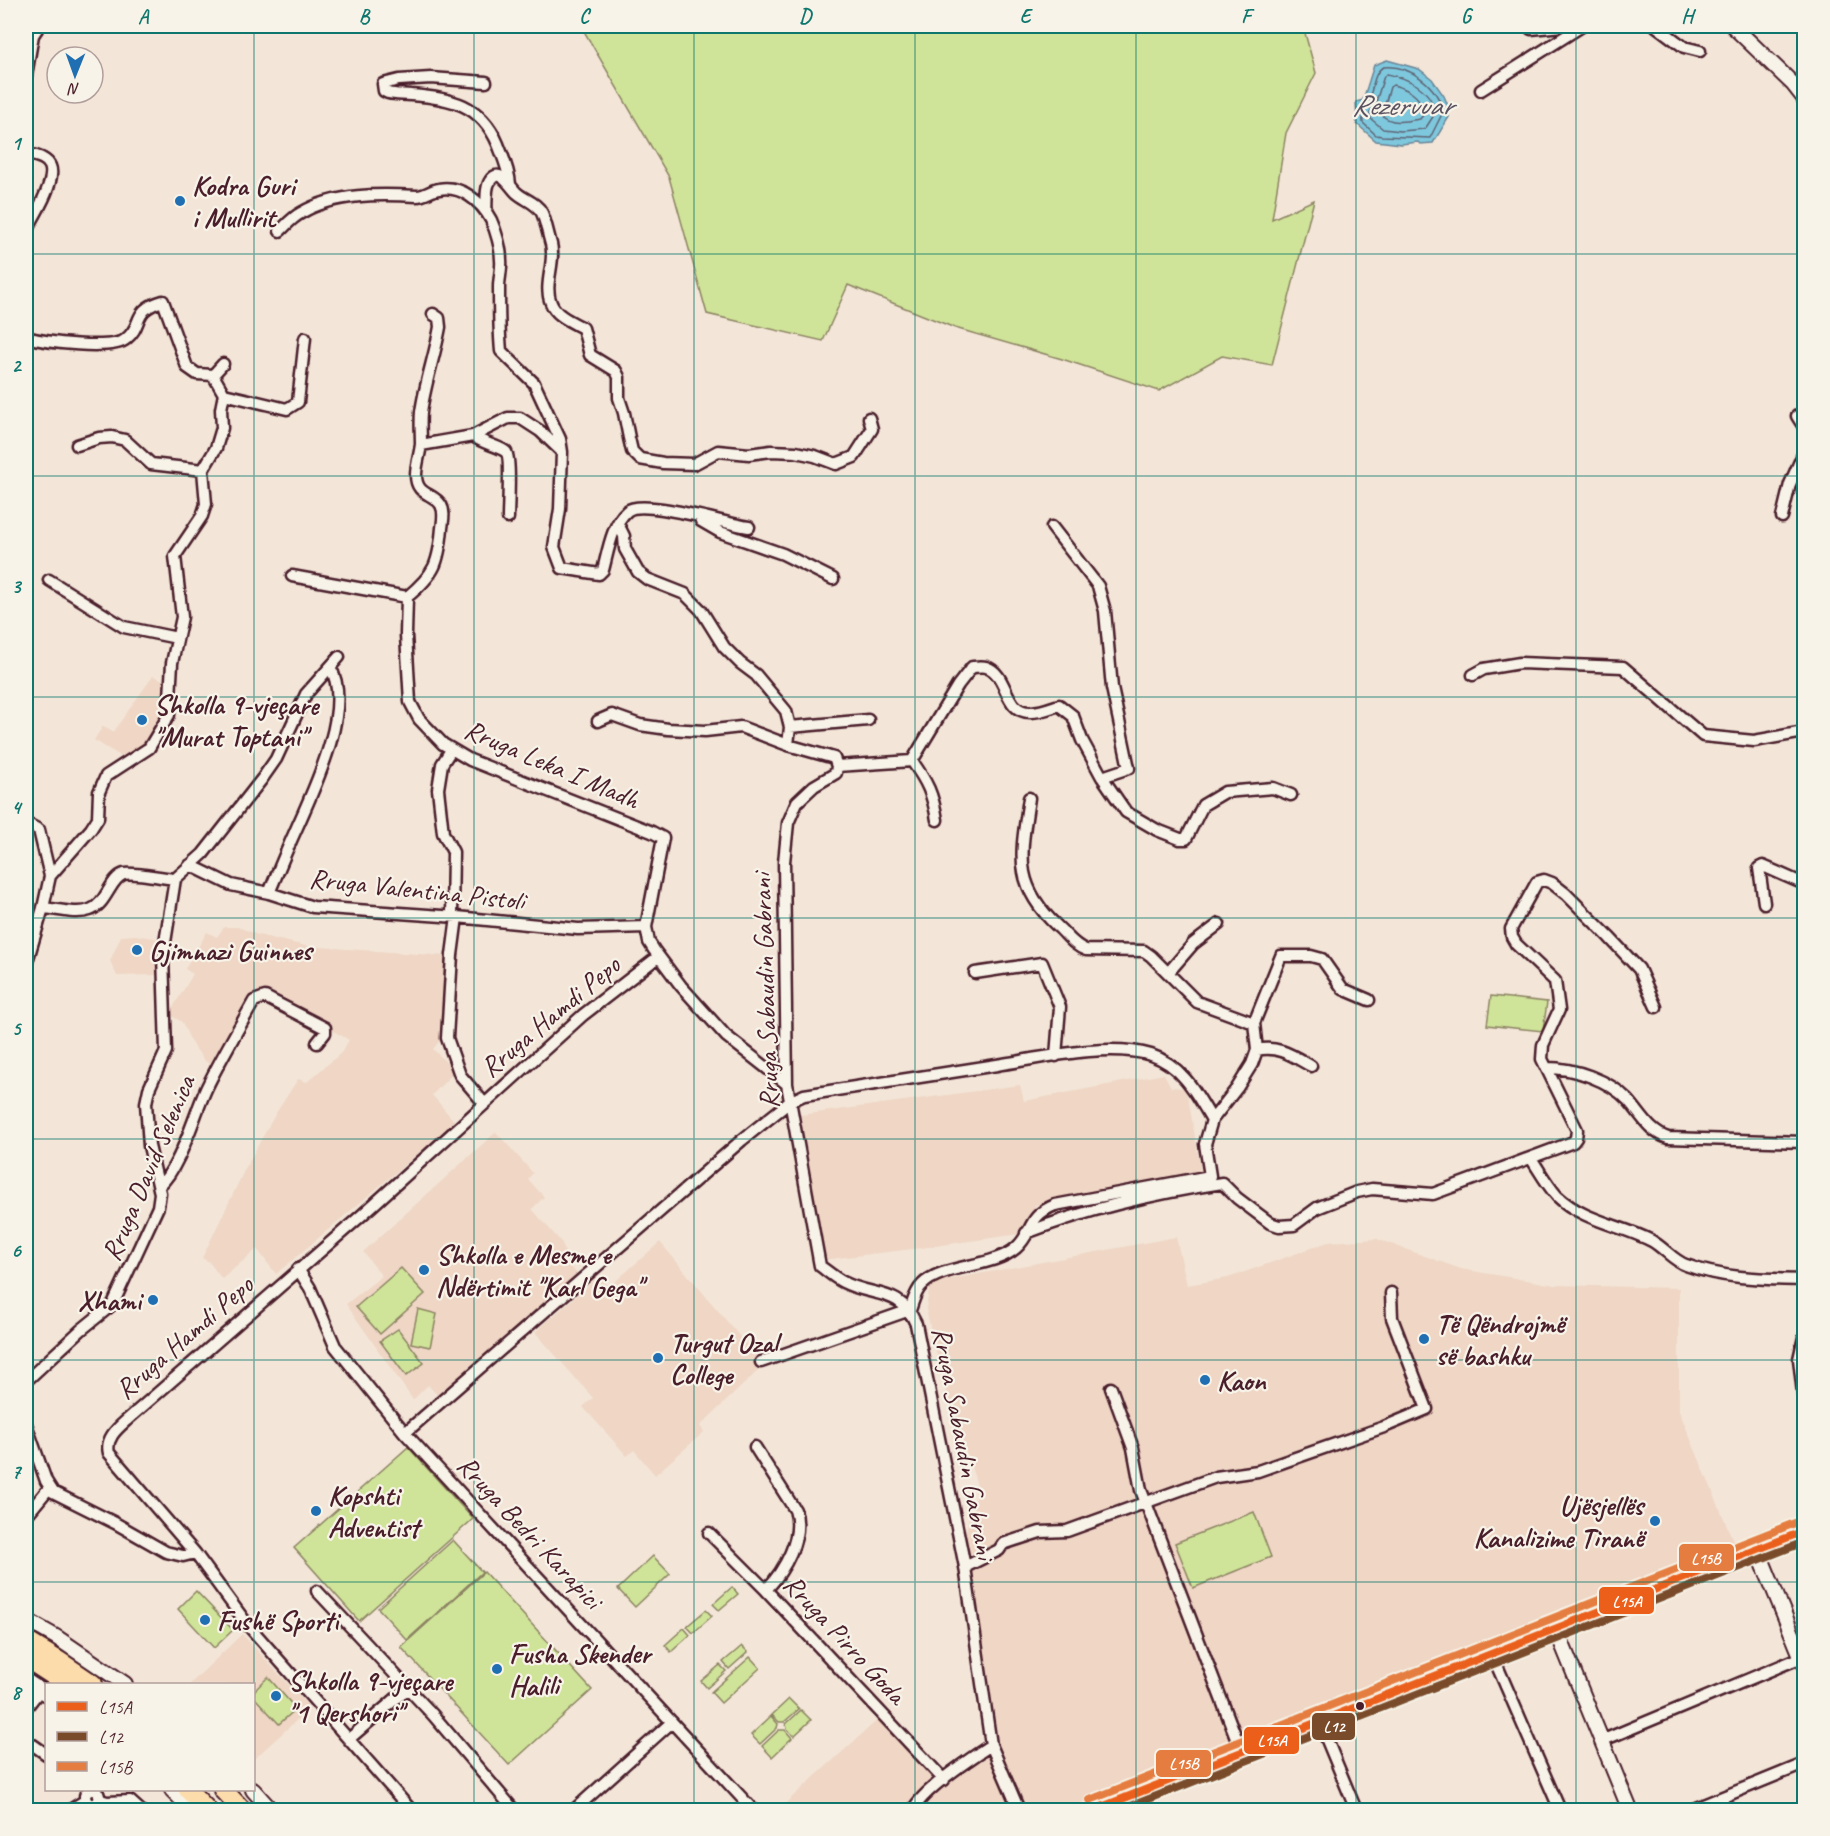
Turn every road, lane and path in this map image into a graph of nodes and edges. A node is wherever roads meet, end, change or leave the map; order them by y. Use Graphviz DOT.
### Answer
graph roads {
  1 [pos="39,26"];
  2 [pos="1562,26"];
  3 [pos="1582,26"];
  4 [pos="1656,26"];
  5 [pos="1733,26"];
  6 [pos="1531,29"];
  7 [pos="1700,51"];
  8 [pos="26,76"];
  9 [pos="486,82"];
  10 [pos="1481,90"];
  11 [pos="1804,98"];
  12 [pos="26,153"];
  13 [pos="510,184"];
  14 [pos="486,213"];
  15 [pos="26,231"];
  16 [pos="280,231"];
  17 [pos="433,314"];
  18 [pos="26,337"];
  19 [pos="305,338"];
  20 [pos="223,364"];
  21 [pos="213,375"];
  22 [pos="224,394"];
  23 [pos="1797,416"];
  24 [pos="869,418"];
  25 [pos="1804,428"];
  26 [pos="472,436"];
  27 [pos="77,444"];
  28 [pos="421,445"];
  29 [pos="562,452"];
  30 [pos="1804,452"];
  31 [pos="203,470"];
  32 [pos="696,517"];
  33 [pos="1782,517"];
  34 [pos="508,518"];
  35 [pos="618,524"];
  36 [pos="749,527"];
  37 [pos="1052,527"];
  38 [pos="292,576"];
  39 [pos="833,579"];
  40 [pos="49,580"];
  41 [pos="407,597"];
  42 [pos="177,638"];
  43 [pos="339,657"];
  44 [pos="330,667"];
  45 [pos="1473,675"];
  46 [pos="868,720"];
  47 [pos="598,721"];
  48 [pos="790,727"];
  49 [pos="1804,732"];
  50 [pos="788,745"];
  51 [pos="452,750"];
  52 [pos="912,761"];
  53 [pos="837,766"];
  54 [pos="1102,777"];
  55 [pos="1291,795"];
  56 [pos="1029,798"];
  57 [pos="937,820"];
  58 [pos="26,823"];
  59 [pos="190,866"];
  60 [pos="50,876"];
  61 [pos="175,879"];
  62 [pos="1804,884"];
  63 [pos="269,894"];
  64 [pos="1764,903"];
  65 [pos="43,908"];
  66 [pos="454,917"];
  67 [pos="1219,924"];
  68 [pos="646,927"];
  69 [pos="658,957"];
  70 [pos="26,965"];
  71 [pos="975,973"];
  72 [pos="1168,973"];
  73 [pos="1369,1000"];
  74 [pos="1656,1007"];
  75 [pos="1254,1023"];
  76 [pos="316,1043"];
  77 [pos="1257,1050"];
  78 [pos="1056,1056"];
  79 [pos="1311,1066"];
  80 [pos="1547,1068"];
  81 [pos="787,1084"];
  82 [pos="791,1101"];
  83 [pos="484,1103"];
  84 [pos="1212,1120"];
  85 [pos="1804,1142"];
  86 [pos="1531,1158"];
  87 [pos="159,1186"];
  88 [pos="1026,1233"];
  89 [pos="298,1269"];
  90 [pos="1804,1280"];
  91 [pos="1391,1293"];
  92 [pos="910,1310"];
  93 [pos="1804,1337"];
  94 [pos="761,1362"];
  95 [pos="26,1382"];
  96 [pos="1111,1388"];
  97 [pos="1804,1402"];
  98 [pos="26,1428"];
  99 [pos="405,1433"];
  100 [pos="756,1447"];
  101 [pos="49,1488"];
  102 [pos="1146,1503"];
  103 [pos="26,1516"];
  104 [pos="1804,1531"];
  105 [pos="709,1533"];
  106 [pos="1804,1542"];
  107 [pos="195,1553"];
  108 [pos="1761,1558"];
  109 [pos="965,1567"];
  110 [pos="766,1590"];
  111 [pos="317,1591"];
  112 [pos="26,1620"];
  113 [pos="1557,1632"];
  114 [pos="26,1641"];
  115 [pos="26,1659"];
  116 [pos="1803,1660"];
  117 [pos="1495,1661"];
  118 [pos="26,1681"];
  119 [pos="69,1682"];
  120 [pos="104,1683"];
  121 [pos="124,1683"];
  122 [pos="408,1688"];
  123 [pos="43,1692"];
  124 [pos="26,1708"];
  125 [pos="672,1722"];
  126 [pos="1322,1728"];
  127 [pos="350,1739"];
  128 [pos="26,1740"];
  129 [pos="1601,1741"];
  130 [pos="991,1745"];
  131 [pos="45,1753"];
  132 [pos="1242,1753"];
  133 [pos="1804,1764"];
  134 [pos="944,1780"];
  135 [pos="173,1791"];
  136 [pos="189,1791"];
  137 [pos="203,1791"];
  138 [pos="224,1791"];
  139 [pos="239,1791"];
  140 [pos="254,1791"];
  141 [pos="88,1793"];
  142 [pos="70,1810"];
  143 [pos="140,1810"];
  144 [pos="192,1810"];
  145 [pos="207,1810"];
  146 [pos="221,1810"];
  147 [pos="242,1810"];
  148 [pos="256,1810"];
  149 [pos="271,1810"];
  150 [pos="411,1810"];
  151 [pos="514,1810"];
  152 [pos="574,1810"];
  153 [pos="753,1810"];
  154 [pos="913,1810"];
  155 [pos="1019,1810"];
  156 [pos="1094,1810"];
  157 [pos="1115,1810"];
  158 [pos="1356,1810"];
  159 [pos="1560,1810"];
  160 [pos="1630,1810"];
  161 [pos="1691,1810"];
  1 -- 8 [label="street"];
  2 -- 6 [label="street"];
  3 -- 10 [label="street"];
  4 -- 7 [label="street"];
  5 -- 11 [label="street"];
  9 -- 13 [label="street"];
  12 -- 15 [label="street"];
  13 -- 14 [label="street"];
  13 -- 24 [label="street"];
  14 -- 16 [label="street"];
  14 -- 29 [label="street"];
  17 -- 28 [label="street"];
  18 -- 21 [label="street"];
  19 -- 22 [label="street"];
  20 -- 21 [label="street"];
  21 -- 22 [label="street"];
  22 -- 31 [label="street"];
  23 -- 25 [label="street"];
  26 -- 28 [label="street"];
  26 -- 29 [label="street"];
  26 -- 34 [label="street"];
  27 -- 31 [label="street"];
  28 -- 41 [label="street"];
  29 -- 35 [label="street"];
  30 -- 33 [label="street"];
  31 -- 42 [label="street"];
  32 -- 35 [label="street"];
  32 -- 36 [label="street"];
  32 -- 39 [label="street"];
  35 -- 48 [label="street"];
  37 -- 54 [label="street"];
  38 -- 41 [label="street"];
  40 -- 42 [label="street"];
  41 -- 51 [label="street, Rruga Leka I Madh"];
  42 -- 60 [label="street"];
  43 -- 44 [label="street"];
  44 -- 59 [label="street"];
  44 -- 63 [label="street"];
  45 -- 49 [label="street"];
  46 -- 48 [label="street"];
  47 -- 50 [label="street"];
  48 -- 50 [label="street"];
  50 -- 53 [label="street"];
  51 -- 66 [label="street"];
  51 -- 68 [label="street, Rruga Leka I Madh"];
  52 -- 53 [label="street"];
  52 -- 54 [label="street"];
  52 -- 57 [label="street"];
  53 -- 81 [label="street, Rruga Sabaudin Gabrani"];
  54 -- 55 [label="street"];
  56 -- 72 [label="street"];
  58 -- 60 [label="street"];
  59 -- 61 [label="street"];
  59 -- 63 [label="street, Rruga Valentina Pistoli"];
  60 -- 65 [label="street"];
  61 -- 65 [label="street"];
  61 -- 87 [label="street"];
  62 -- 64 [label="street"];
  63 -- 66 [label="street, Rruga Valentina Pistoli"];
  65 -- 70 [label="street"];
  66 -- 68 [label="street, Rruga Valentina Pistoli"];
  66 -- 83 [label="street"];
  67 -- 72 [label="street"];
  68 -- 69 [label="street"];
  69 -- 81 [label="street"];
  69 -- 83 [label="street, Rruga Hamdi Pepo"];
  71 -- 78 [label="street"];
  72 -- 75 [label="street"];
  73 -- 75 [label="street"];
  74 -- 80 [label="street"];
  75 -- 77 [label="street"];
  76 -- 87 [label="street, Rruga David Selenica"];
  77 -- 79 [label="street"];
  77 -- 84 [label="street"];
  78 -- 82 [label="street"];
  78 -- 84 [label="street"];
  80 -- 85 [label="street"];
  80 -- 86 [label="street"];
  81 -- 82 [label="street, Rruga Sabaudin Gabrani"];
  82 -- 92 [label="street, Rruga Sabaudin Gabrani"];
  82 -- 99 [label="street"];
  83 -- 89 [label="street, Rruga Hamdi Pepo"];
  84 -- 88 [label="street"];
  86 -- 88 [label="street"];
  86 -- 90 [label="street"];
  87 -- 95 [label="street, Rruga David Selenica"];
  88 -- 92 [label="street"];
  89 -- 99 [label="street, Rruga Bedri Karapici"];
  89 -- 107 [label="street, Rruga Hamdi Pepo"];
  91 -- 102 [label="street"];
  92 -- 94 [label="street"];
  92 -- 109 [label="street, Rruga Sabaudin Gabrani"];
  93 -- 97 [label="street"];
  96 -- 102 [label="street"];
  98 -- 101 [label="street"];
  99 -- 125 [label="street, Rruga Bedri Karapici"];
  100 -- 110 [label="street"];
  101 -- 103 [label="street"];
  101 -- 107 [label="street"];
  102 -- 109 [label="street"];
  102 -- 132 [label="street"];
  104 -- 113 [label="main road"];
  105 -- 110 [label="street, Rruga Pirro Goda"];
  106 -- 108 [label="main road"];
  107 -- 127 [label="street, Rruga Hamdi Pepo"];
  108 -- 113 [label="main road"];
  108 -- 116 [label="street"];
  109 -- 130 [label="street, Rruga Sabaudin Gabrani"];
  110 -- 134 [label="street, Rruga Pirro Goda"];
  111 -- 122 [label="street"];
  112 -- 121 [label="street"];
  113 -- 117 [label="main road"];
  113 -- 129 [label="street"];
  113 -- 132 [label="main road"];
  114 -- 119 [label="highway"];
  115 -- 119 [label="highway"];
  116 -- 129 [label="street"];
  117 -- 126 [label="main road"];
  117 -- 159 [label="street"];
  118 -- 123 [label="street"];
  119 -- 120 [label="highway"];
  122 -- 127 [label="street"];
  122 -- 151 [label="street"];
  123 -- 124 [label="street"];
  125 -- 152 [label="street"];
  125 -- 153 [label="street, Rruga Bedri Karapici"];
  126 -- 157 [label="main road"];
  126 -- 158 [label="street"];
  127 -- 150 [label="street, Rruga Hamdi Pepo"];
  128 -- 131 [label="street"];
  129 -- 160 [label="street"];
  130 -- 134 [label="street"];
  130 -- 155 [label="street, Rruga Sabaudin Gabrani"];
  132 -- 156 [label="main road"];
  133 -- 161 [label="street"];
  134 -- 154 [label="street"];
  135 -- 144 [label="street"];
  136 -- 145 [label="highway"];
  137 -- 146 [label="highway"];
  138 -- 147 [label="highway"];
  139 -- 148 [label="highway"];
  140 -- 149 [label="street"];
  141 -- 142 [label="street"];
  141 -- 143 [label="street"];
}
